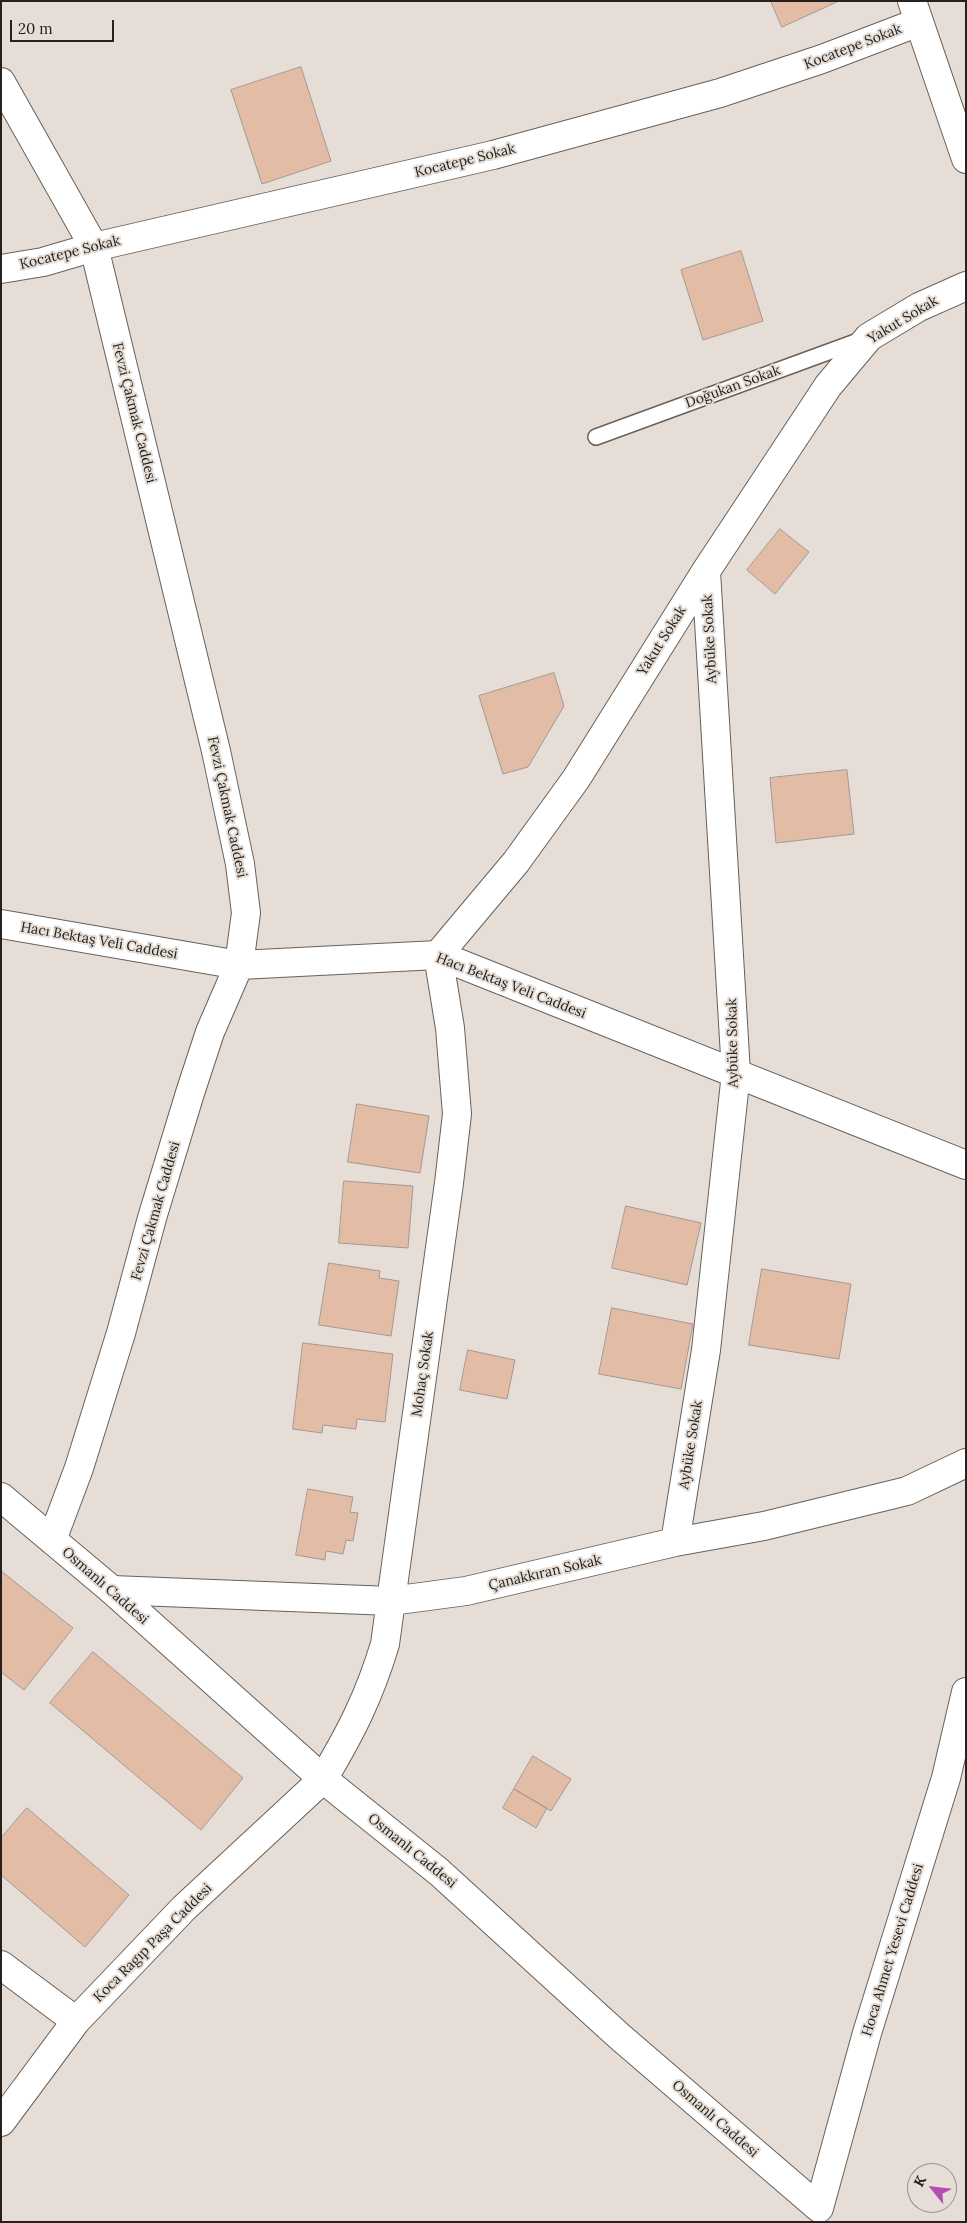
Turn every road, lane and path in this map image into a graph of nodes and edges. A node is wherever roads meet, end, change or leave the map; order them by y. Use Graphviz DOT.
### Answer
graph roads {
  1 [pos="916,11"];
  2 [pos="1,82"];
  3 [pos="966,159"];
  4 [pos="94,247"];
  5 [pos="1,269"];
  6 [pos="966,286"];
  7 [pos="869,337"];
  8 [pos="596,437"];
  9 [pos="706,571"];
  10 [pos="1,924"];
  11 [pos="438,955"];
  12 [pos="239,965"];
  13 [pos="736,1073"];
  14 [pos="966,1165"];
  15 [pos="966,1463"];
  16 [pos="1,1497"];
  17 [pos="52,1540"];
  18 [pos="675,1542"];
  19 [pos="112,1590"];
  20 [pos="391,1601"];
  21 [pos="966,1692"];
  22 [pos="323,1779"];
  23 [pos="1,1965"];
  24 [pos="76,2022"];
  25 [pos="1,2122"];
  26 [pos="823,2215"];
  1 -- 3 [label="street"];
  1 -- 4 [label="street, Kocatepe Sokak"];
  2 -- 4 [label="street, Fevzi Çakmak Caddesi"];
  4 -- 5 [label="street, Kocatepe Sokak"];
  4 -- 12 [label="street, Fevzi Çakmak Caddesi"];
  6 -- 7 [label="street, Yakut Sokak"];
  7 -- 8 [label="lane, Doğukan Sokak"];
  7 -- 9 [label="street, Yakut Sokak"];
  9 -- 11 [label="street, Yakut Sokak"];
  9 -- 13 [label="street, Aybüke Sokak"];
  10 -- 12 [label="street, Hacı Bektaş Veli Caddesi"];
  11 -- 12 [label="street, Hacı Bektaş Veli Caddesi"];
  11 -- 13 [label="street, Hacı Bektaş Veli Caddesi"];
  11 -- 20 [label="street, Mohaç Sokak"];
  12 -- 17 [label="street, Fevzi Çakmak Caddesi"];
  13 -- 14 [label="street, Hacı Bektaş Veli Caddesi"];
  13 -- 18 [label="street, Aybüke Sokak"];
  15 -- 18 [label="street, Çanakkıran Sokak"];
  16 -- 17 [label="street, Osmanlı Caddesi"];
  17 -- 19 [label="street, Osmanlı Caddesi"];
  18 -- 20 [label="street, Çanakkıran Sokak"];
  19 -- 20 [label="street, Çanakkıran Sokak"];
  19 -- 22 [label="street, Osmanlı Caddesi"];
  20 -- 22 [label="street, Mohaç Sokak"];
  21 -- 26 [label="street, Hoca Ahmet Yesevi Caddesi"];
  22 -- 24 [label="street, Koca Ragıp Paşa Caddesi"];
  22 -- 26 [label="street, Osmanlı Caddesi"];
  23 -- 24 [label="street"];
  24 -- 25 [label="street, Koca Ragıp Paşa Caddesi"];
}
